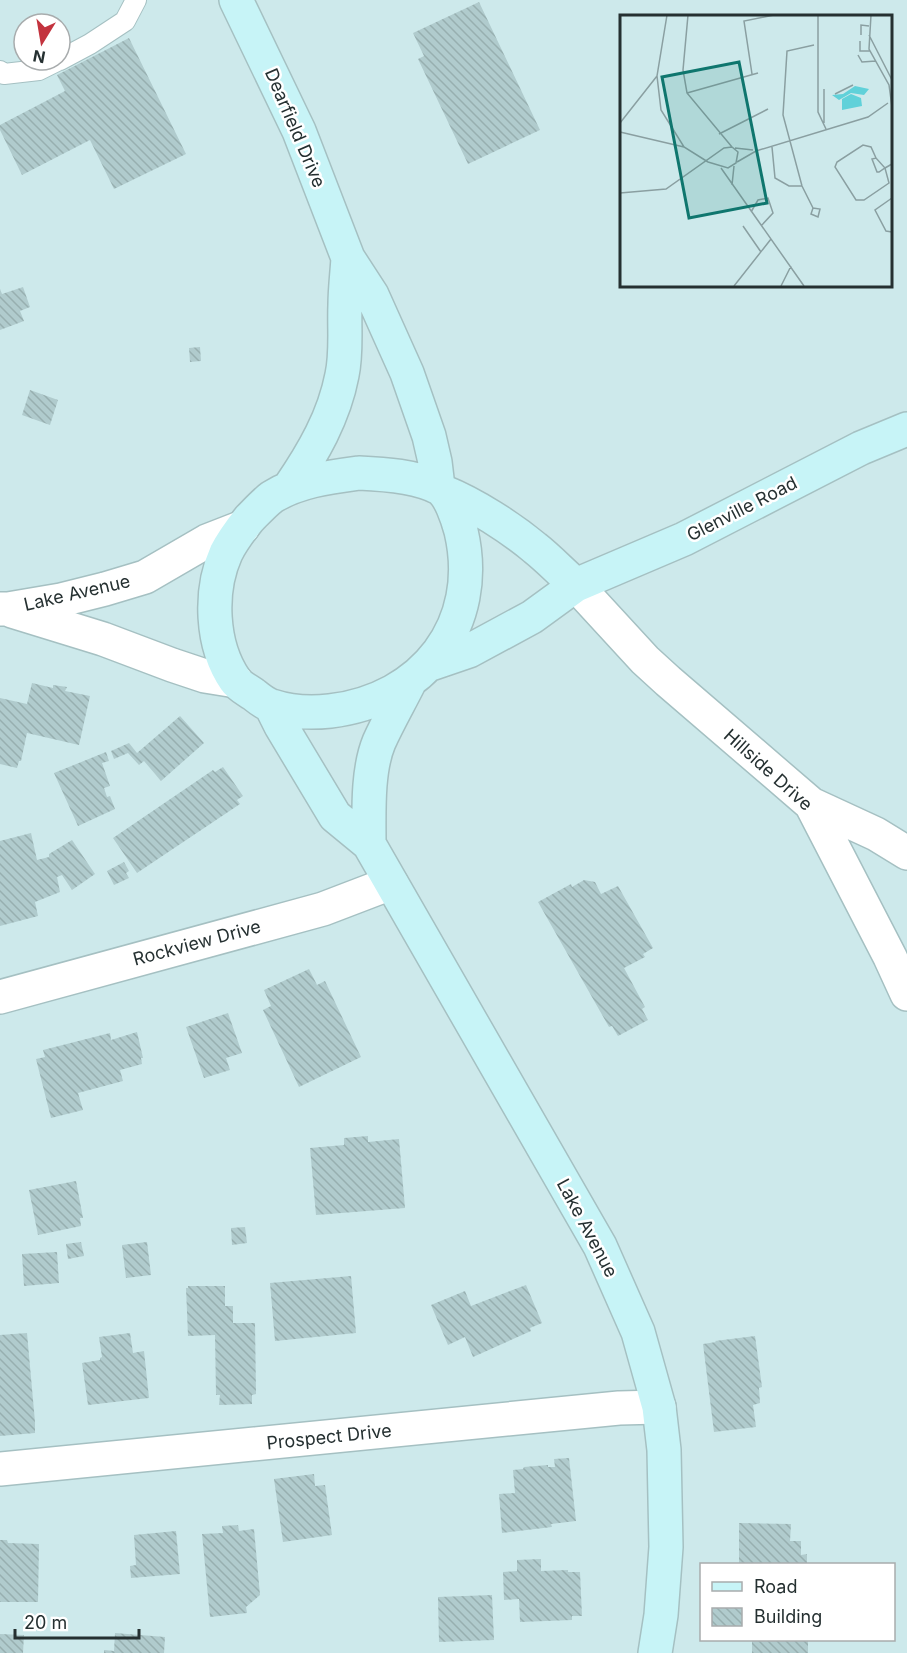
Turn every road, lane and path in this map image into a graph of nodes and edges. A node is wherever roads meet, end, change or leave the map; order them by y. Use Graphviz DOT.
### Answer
graph roads {
  1 [pos="136,0"];
  2 [pos="237,0"];
  3 [pos="72,54"];
  4 [pos="0,71"];
  5 [pos="22,72"];
  6 [pos="348,258"];
  7 [pos="907,429"];
  8 [pos="289,488"];
  9 [pos="441,490"];
  10 [pos="243,527"];
  11 [pos="576,585"];
  12 [pos="4,609"];
  13 [pos="418,674"];
  14 [pos="236,681"];
  15 [pos="271,706"];
  16 [pos="811,804"];
  17 [pos="369,844"];
  18 [pos="907,853"];
  19 [pos="391,883"];
  20 [pos="907,994"];
  21 [pos="0,997"];
  22 [pos="659,1407"];
  23 [pos="0,1469"];
  24 [pos="655,1653"];
  1 -- 3 [label="lane"];
  2 -- 6 [label="main road, Dearfield Drive"];
  4 -- 5 [label="lane"];
  6 -- 8 [label="main road, Dearfield Drive"];
  6 -- 9 [label="main road, Dearfield Drive"];
  7 -- 11 [label="main road, Glenville Road"];
  8 -- 9 [label="main road"];
  8 -- 10 [label="main road"];
  9 -- 11 [label="main road"];
  9 -- 13 [label="main road, Dearfield Drive"];
  10 -- 12 [label="street, Lake Avenue"];
  10 -- 14 [label="main road"];
  11 -- 13 [label="main road, Glenville Road"];
  11 -- 16 [label="street, Hillside Drive"];
  12 -- 14 [label="street, Lake Avenue"];
  13 -- 15 [label="main road, Glenville Road"];
  13 -- 17 [label="main road, Lake Avenue"];
  14 -- 15 [label="main road"];
  15 -- 17 [label="main road, Lake Avenue"];
  16 -- 18 [label="street"];
  16 -- 20 [label="street, Hillside Drive"];
  17 -- 19 [label="main road, Lake Avenue"];
  19 -- 21 [label="street, Rockview Drive"];
  19 -- 22 [label="main road, Lake Avenue"];
  22 -- 23 [label="street, Prospect Drive"];
  22 -- 24 [label="main road, Lake Avenue"];
}
